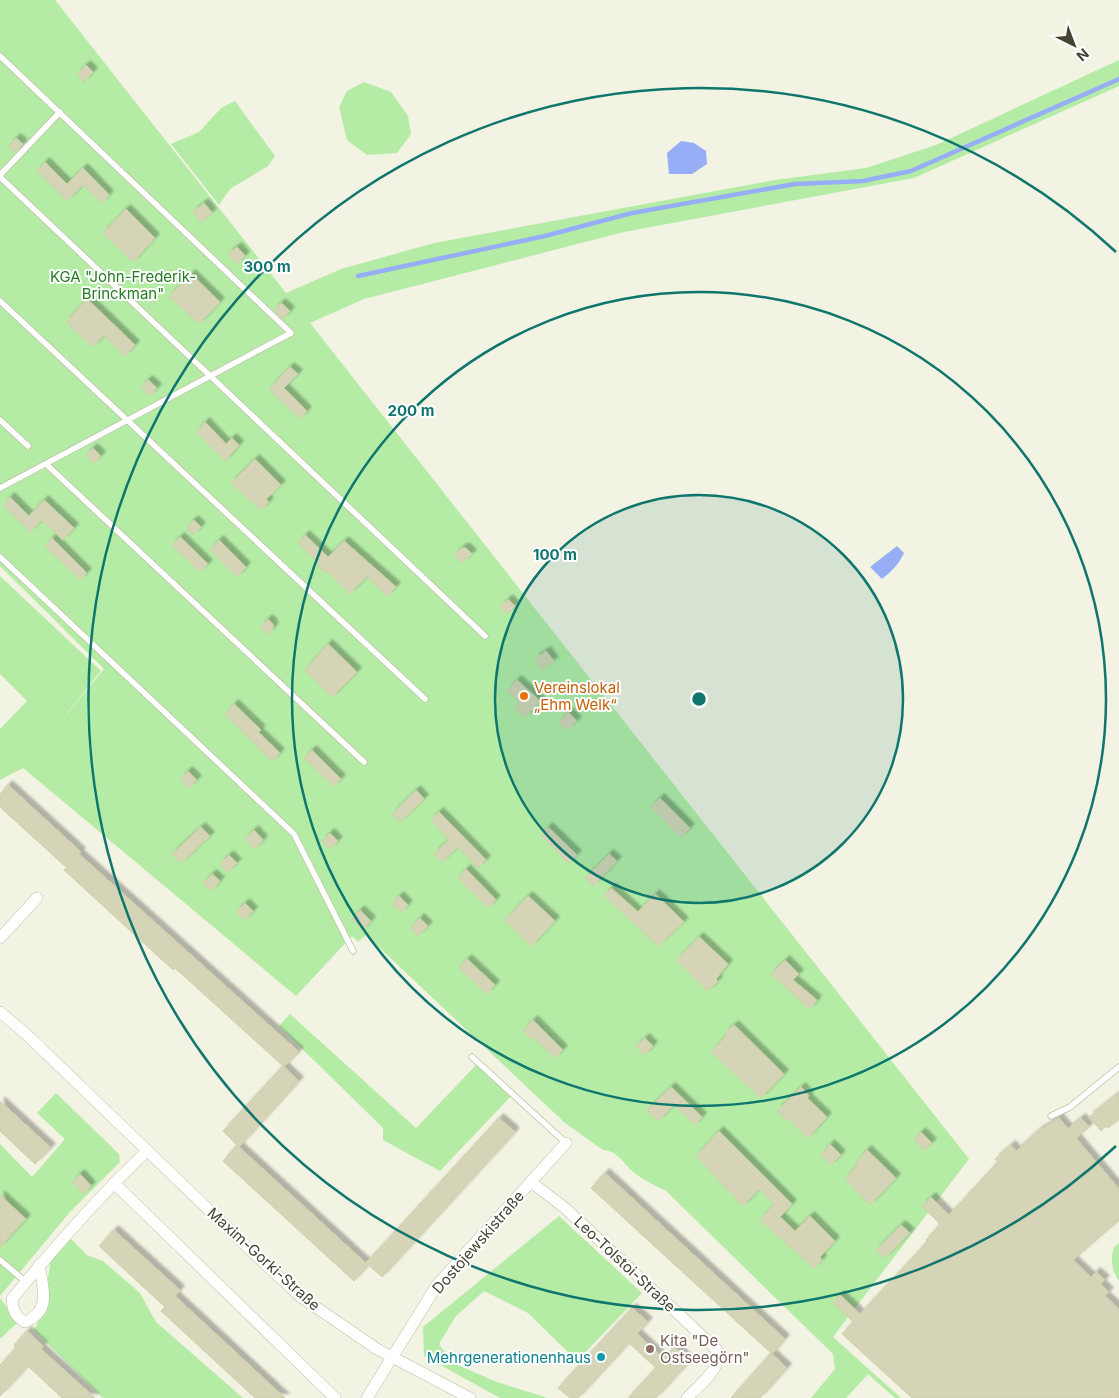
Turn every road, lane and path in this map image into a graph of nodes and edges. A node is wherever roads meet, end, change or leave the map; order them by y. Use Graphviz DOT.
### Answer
graph roads {
  1 [pos="0,56"];
  2 [pos="60,112"];
  3 [pos="0,176"];
  4 [pos="0,300"];
  5 [pos="212,376"];
  6 [pos="0,420"];
  7 [pos="127,421"];
  8 [pos="28,446"];
  9 [pos="46,464"];
  10 [pos="0,488"];
  11 [pos="0,557"];
  12 [pos="485,636"];
  13 [pos="424,699"];
  14 [pos="364,762"];
  15 [pos="38,898"];
  16 [pos="0,938"];
  17 [pos="353,951"];
  18 [pos="0,1012"];
  19 [pos="472,1057"];
  20 [pos="1119,1067"];
  21 [pos="1051,1116"];
  22 [pos="566,1143"];
  23 [pos="147,1151"];
  24 [pos="531,1182"];
  25 [pos="114,1183"];
  26 [pos="0,1260"];
  27 [pos="39,1265"];
  28 [pos="26,1282"];
  29 [pos="393,1359"];
  30 [pos="334,1398"];
  31 [pos="367,1398"];
  32 [pos="470,1398"];
  33 [pos="687,1398"];
  1 -- 2 [label="lane"];
  2 -- 3 [label="lane"];
  2 -- 5 [label="lane"];
  3 -- 5 [label="lane"];
  4 -- 7 [label="lane"];
  5 -- 7 [label="lane"];
  5 -- 12 [label="lane"];
  6 -- 8 [label="lane"];
  7 -- 9 [label="lane"];
  7 -- 13 [label="lane"];
  9 -- 10 [label="lane"];
  9 -- 14 [label="lane"];
  11 -- 17 [label="lane"];
  15 -- 16 [label="street"];
  18 -- 23 [label="street, Maxim-Gorki-Straße"];
  19 -- 22 [label="lane"];
  20 -- 21 [label="lane"];
  22 -- 24 [label="street, Dostojewskistraße"];
  23 -- 25 [label="street"];
  23 -- 29 [label="street, Maxim-Gorki-Straße"];
  24 -- 29 [label="street, Dostojewskistraße"];
  24 -- 33 [label="street, Leo-Tolstoi-Straße"];
  25 -- 27 [label="street"];
  25 -- 30 [label="street"];
  26 -- 28 [label="lane"];
  27 -- 28 [label="street"];
  27 -- 28 [label="street"];
  29 -- 31 [label="street, Dostojewskistraße"];
  29 -- 32 [label="street, Maxim-Gorki-Straße"];
}
